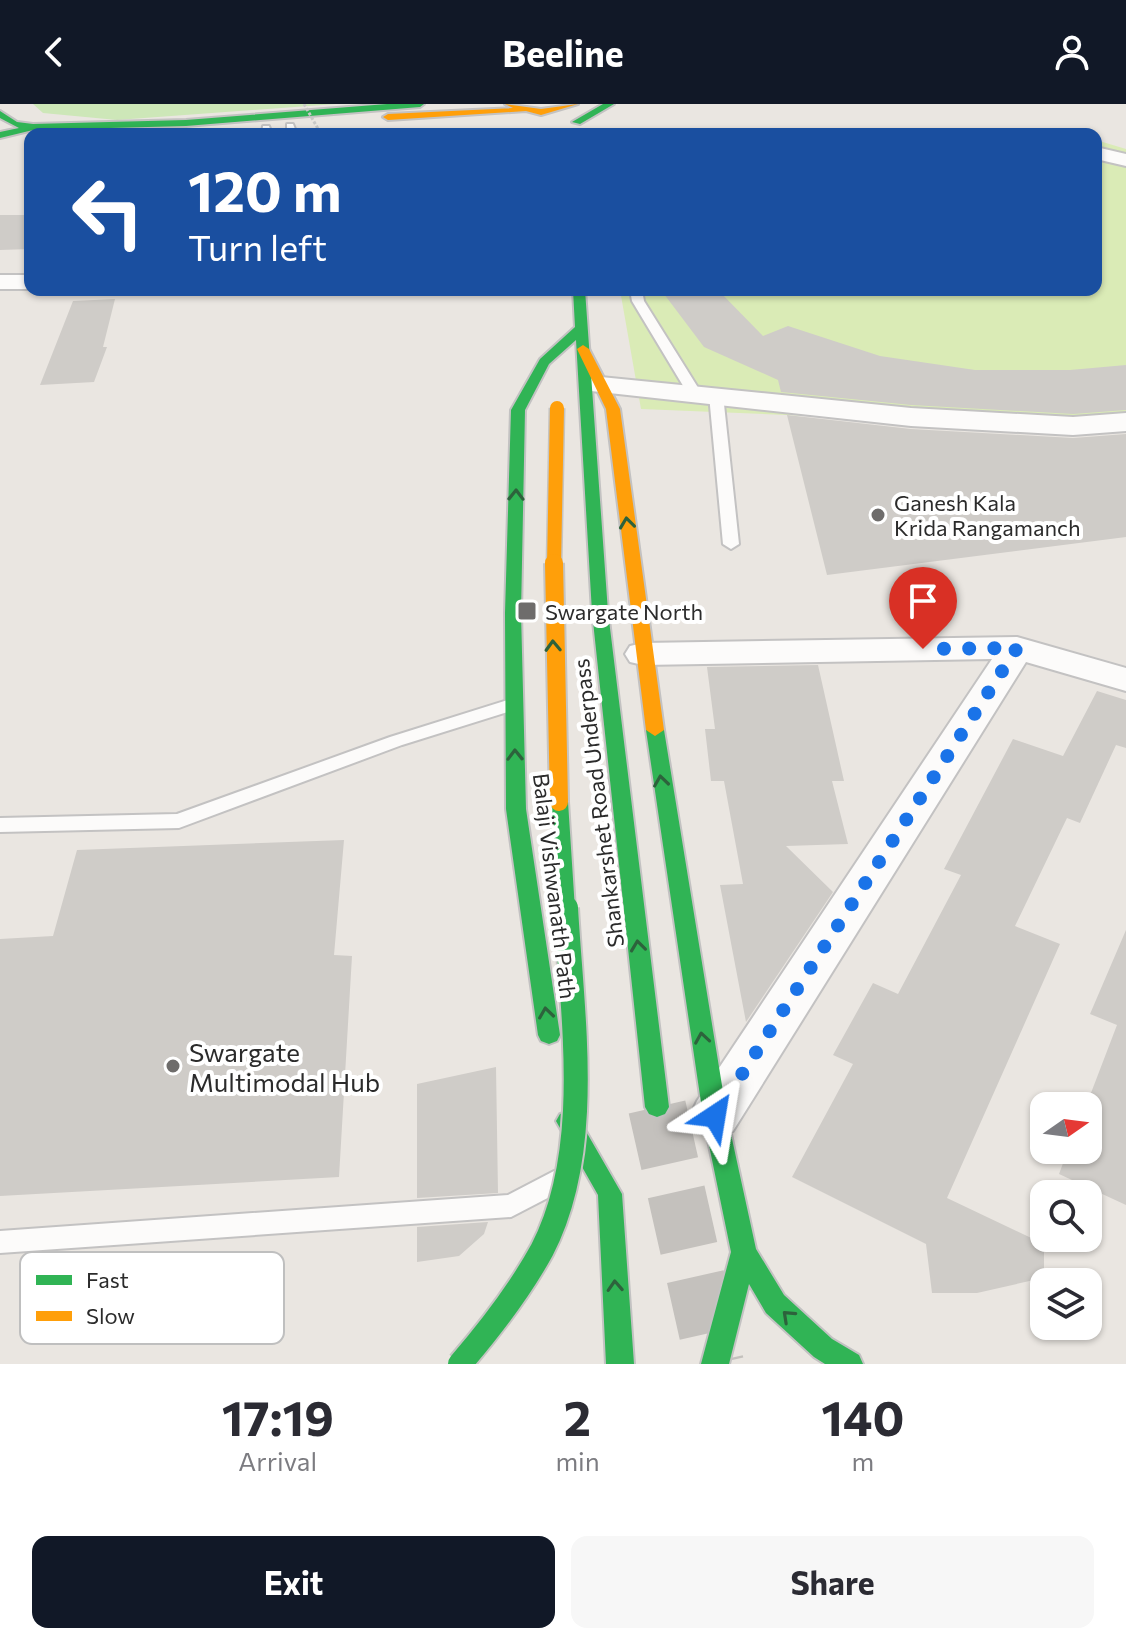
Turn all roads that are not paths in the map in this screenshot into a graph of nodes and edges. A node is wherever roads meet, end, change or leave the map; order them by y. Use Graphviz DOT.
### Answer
graph roads {
  1 [pos="420,104"];
  2 [pos="610,104"];
  3 [pos="522,109"];
  4 [pos="573,117"];
  5 [pos="3,127"];
  6 [pos="100,128"];
  7 [pos="307,128"];
  8 [pos="528,128"];
  9 [pos="24,131"];
  10 [pos="1102,154"];
  11 [pos="1126,160"];
  12 [pos="0,282"];
  13 [pos="24,282"];
  14 [pos="579,296"];
  15 [pos="637,296"];
  16 [pos="582,328"];
  17 [pos="583,349"];
  18 [pos="544,362"];
  19 [pos="601,385"];
  20 [pos="706,394"];
  21 [pos="1126,422"];
  22 [pos="731,544"];
  23 [pos="1017,648"];
  24 [pos="643,654"];
  25 [pos="1126,680"];
  26 [pos="514,704"];
  27 [pos="0,825"];
  28 [pos="553,1059"];
  29 [pos="657,1107"];
  30 [pos="715,1116"];
  31 [pos="556,1181"];
  32 [pos="0,1242"];
  33 [pos="744,1252"];
  34 [pos="441,1364"];
  35 [pos="460,1364"];
  36 [pos="620,1364"];
  37 [pos="715,1364"];
  38 [pos="849,1364"];
  1 -- 6 [label="main road"];
  2 -- 4 [label="main road"];
  3 -- 4 [label="main road"];
  3 -- 7 [label="main road"];
  3 -- 8 [label="main road"];
  5 -- 9 [label="main road"];
  10 -- 11 [label="street"];
  12 -- 13 [label="street"];
  14 -- 16 [label="main road"];
  15 -- 20 [label="lane"];
  16 -- 17 [label="main road"];
  16 -- 18 [label="main road, Balaji Vishwanath Path"];
  17 -- 19 [label="main road"];
  29 -- 17 [label="main road, Shankarshet Road Underpass, one-way"];
  26 -- 18 [label="main road, Balaji Vishwanath Path, one-way"];
  35 -- 18 [label="main road, one-way, bridge"];
  19 -- 20 [label="street"];
  24 -- 19 [label="main road, one-way"];
  20 -- 21 [label="street"];
  20 -- 22 [label="lane"];
  23 -- 24 [label="street"];
  23 -- 25 [label="street"];
  23 -- 30 [label="street"];
  30 -- 24 [label="main road, one-way"];
  26 -- 27 [label="lane"];
  28 -- 26 [label="main road, Balaji Vishwanath Path, one-way"];
  30 -- 33 [label="main road"];
  31 -- 32 [label="lane"];
  31 -- 34 [label="main road"];
  36 -- 31 [label="main road, one-way"];
  33 -- 37 [label="main road"];
  38 -- 33 [label="main road, one-way"];
}
